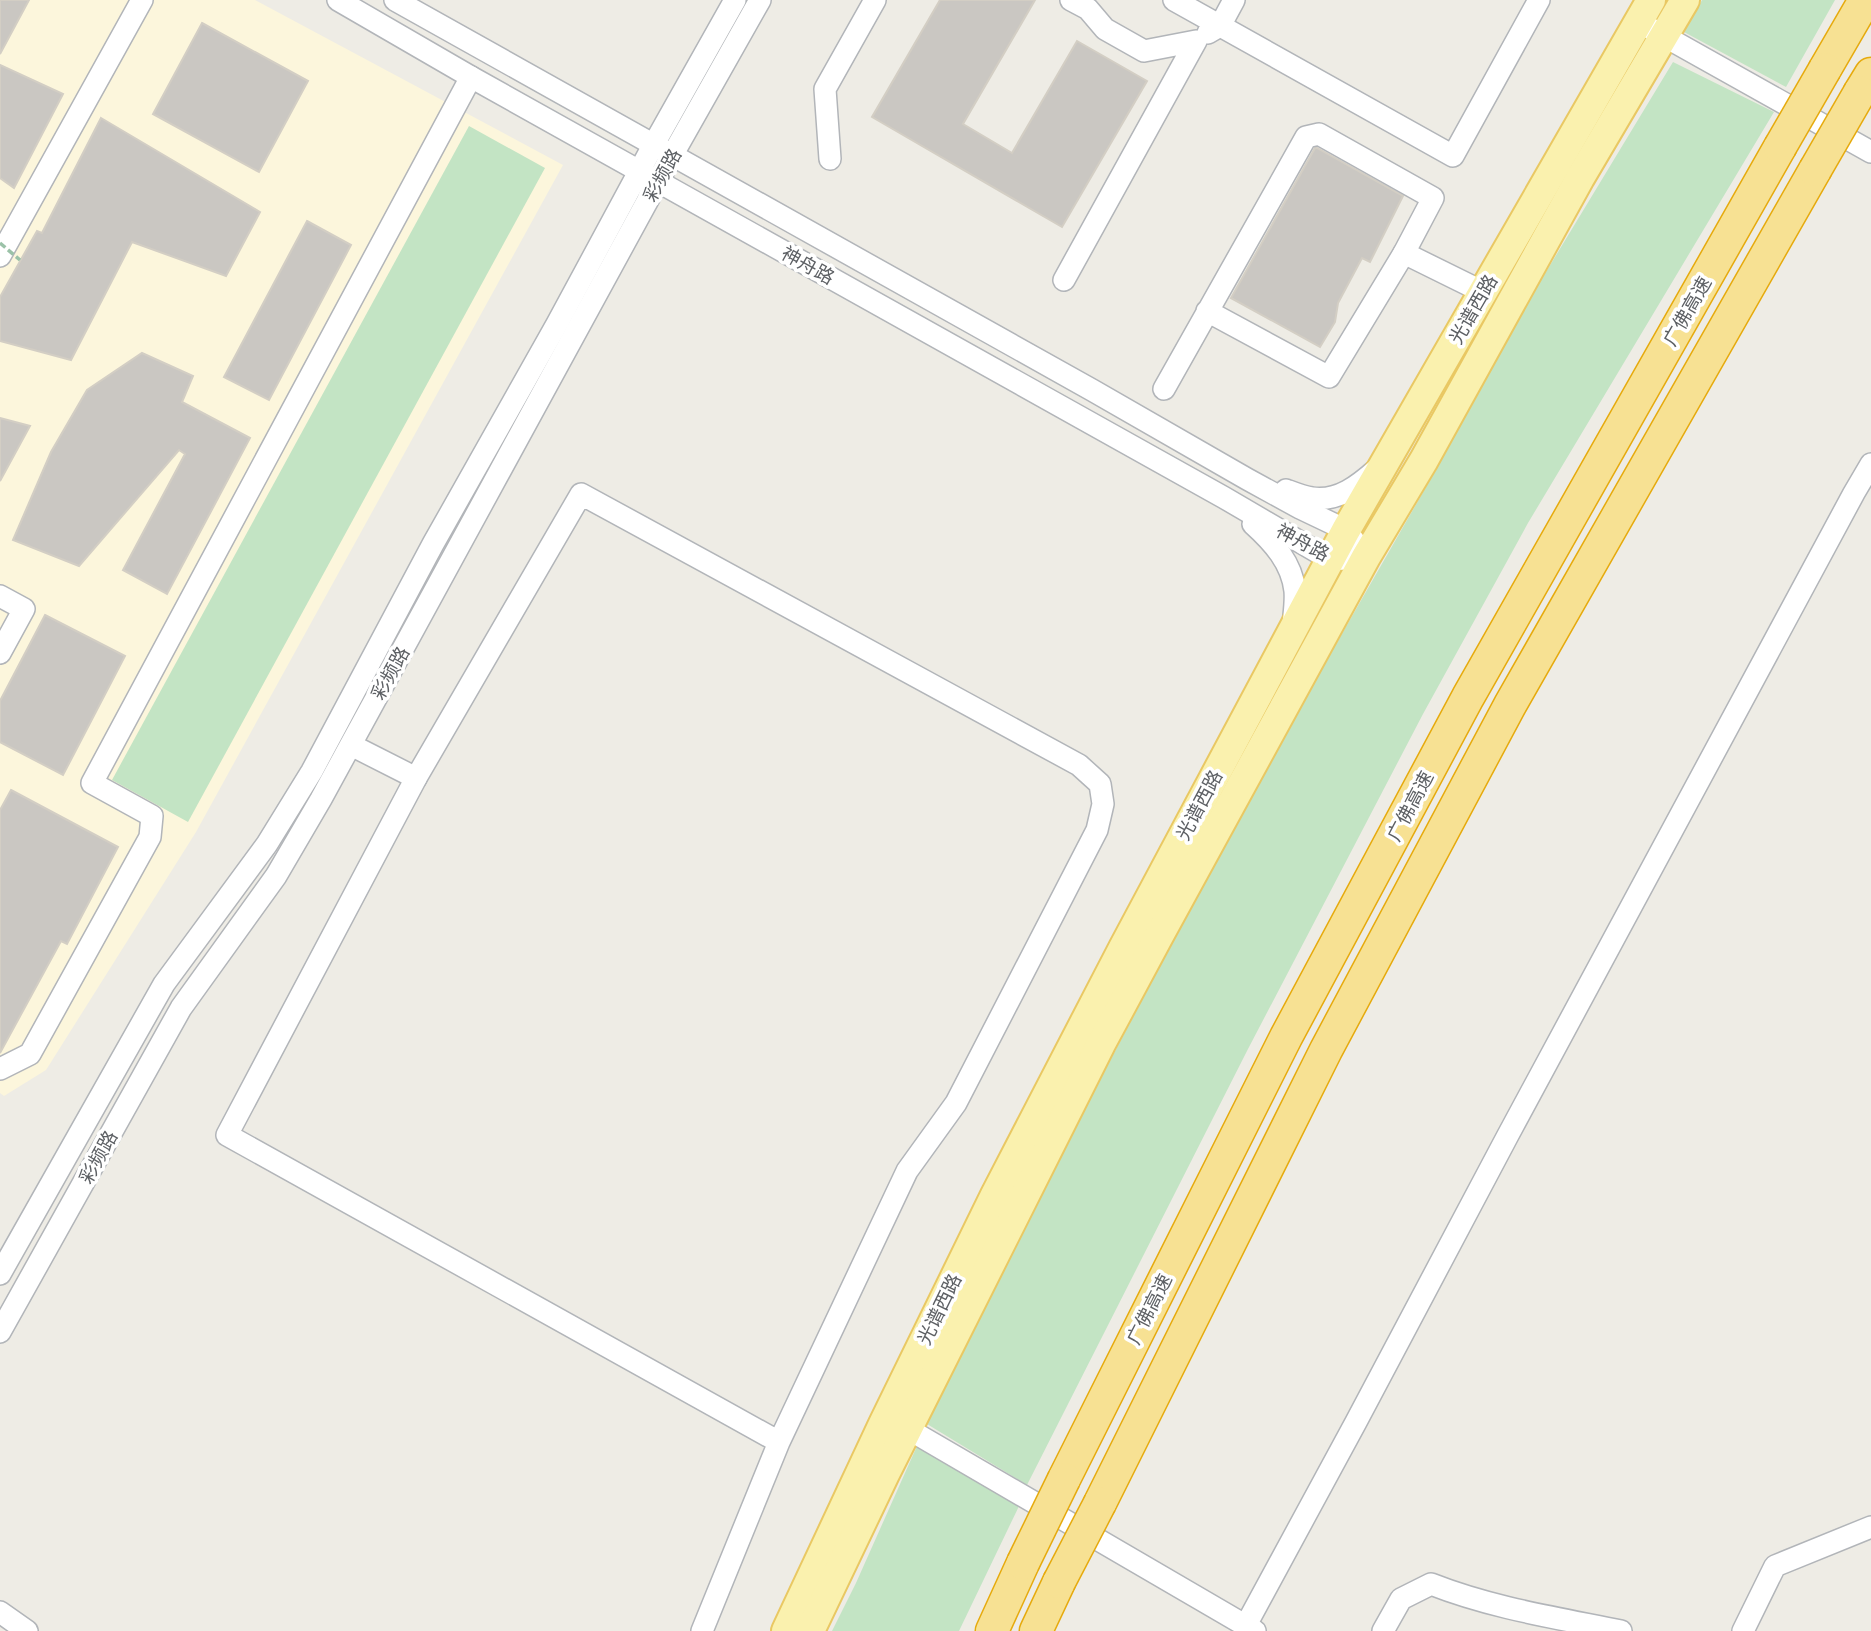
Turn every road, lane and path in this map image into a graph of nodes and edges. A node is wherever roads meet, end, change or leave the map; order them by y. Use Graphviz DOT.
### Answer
graph roads {
  1 [pos="142,0"];
  2 [pos="338,0"];
  3 [pos="395,0"];
  4 [pos="735,0"];
  5 [pos="760,0"];
  6 [pos="875,0"];
  7 [pos="1071,0"];
  8 [pos="1174,0"];
  9 [pos="1234,0"];
  10 [pos="1539,0"];
  11 [pos="1685,0"];
  12 [pos="1865,0"];
  13 [pos="1645,11"];
  14 [pos="1220,26"];
  15 [pos="1664,36"];
  16 [pos="1196,41"];
  17 [pos="471,77"];
  18 [pos="1866,83"];
  19 [pos="663,149"];
  20 [pos="1871,152"];
  21 [pos="830,159"];
  22 [pos="649,176"];
  23 [pos="0,243"];
  24 [pos="1404,253"];
  25 [pos="10,258"];
  26 [pos="1064,280"];
  27 [pos="1483,292"];
  28 [pos="1207,311"];
  29 [pos="1164,389"];
  30 [pos="1384,463"];
  31 [pos="1871,464"];
  32 [pos="1247,479"];
  33 [pos="1223,497"];
  34 [pos="1346,530"];
  35 [pos="1366,557"];
  36 [pos="1331,560"];
  37 [pos="0,596"];
  38 [pos="1293,629"];
  39 [pos="0,653"];
  40 [pos="351,745"];
  41 [pos="416,778"];
  42 [pos="0,1069"];
  43 [pos="0,1274"];
  44 [pos="0,1332"];
  45 [pos="908,1429"];
  46 [pos="779,1442"];
  47 [pos="1871,1527"];
  48 [pos="0,1612"];
  49 [pos="1250,1628"];
  50 [pos="27,1631"];
  51 [pos="702,1631"];
  52 [pos="786,1631"];
  53 [pos="810,1631"];
  54 [pos="992,1631"];
  55 [pos="1036,1631"];
  56 [pos="1383,1631"];
  57 [pos="1621,1631"];
  58 [pos="1743,1631"];
  1 -- 25 [label="street"];
  2 -- 17 [label="street, 神舟路"];
  3 -- 19 [label="street, 神舟路"];
  4 -- 19 [label="street, 彩频路"];
  5 -- 19 [label="street, 彩频路"];
  6 -- 21 [label="street"];
  7 -- 16 [label="street"];
  8 -- 14 [label="street"];
  9 -- 14 [label="street"];
  10 -- 14 [label="street"];
  11 -- 15 [label="main road, 光谱西路"];
  12 -- 54 [label="highway, 广佛高速, bridge"];
  13 -- 15 [label="street"];
  13 -- 27 [label="main road, 光谱西路"];
  14 -- 16 [label="street"];
  15 -- 20 [label="street"];
  15 -- 35 [label="main road, 光谱西路"];
  16 -- 26 [label="street"];
  17 -- 22 [label="street, 神舟路"];
  17 -- 42 [label="street"];
  18 -- 55 [label="highway, bridge"];
  19 -- 22 [label="street, 彩频路"];
  19 -- 32 [label="street, 神舟路"];
  22 -- 33 [label="street, 神舟路"];
  22 -- 40 [label="street, 彩频路"];
  22 -- 43 [label="street, 彩频路"];
  23 -- 25 [label="path, bridge"];
  24 -- 27 [label="street"];
  24 -- 28 [label="street"];
  24 -- 28 [label="street"];
  27 -- 30 [label="main road, 光谱西路"];
  28 -- 29 [label="street"];
  30 -- 32 [label="street"];
  30 -- 34 [label="main road, 光谱西路"];
  31 -- 49 [label="street"];
  32 -- 34 [label="street, 神舟路"];
  33 -- 36 [label="street, 神舟路"];
  33 -- 38 [label="street"];
  34 -- 35 [label="street, 神舟路"];
  34 -- 36 [label="main road, 光谱西路"];
  35 -- 36 [label="street, 神舟路"];
  35 -- 45 [label="main road, 光谱西路"];
  36 -- 38 [label="main road, 光谱西路"];
  37 -- 39 [label="street"];
  38 -- 52 [label="main road, 光谱西路"];
  40 -- 41 [label="street"];
  40 -- 44 [label="street, 彩频路"];
  41 -- 46 [label="street"];
  41 -- 46 [label="street"];
  45 -- 49 [label="street"];
  45 -- 53 [label="main road, 光谱西路"];
  46 -- 51 [label="street"];
  47 -- 58 [label="street"];
  48 -- 50 [label="street"];
  56 -- 57 [label="street"];
}
